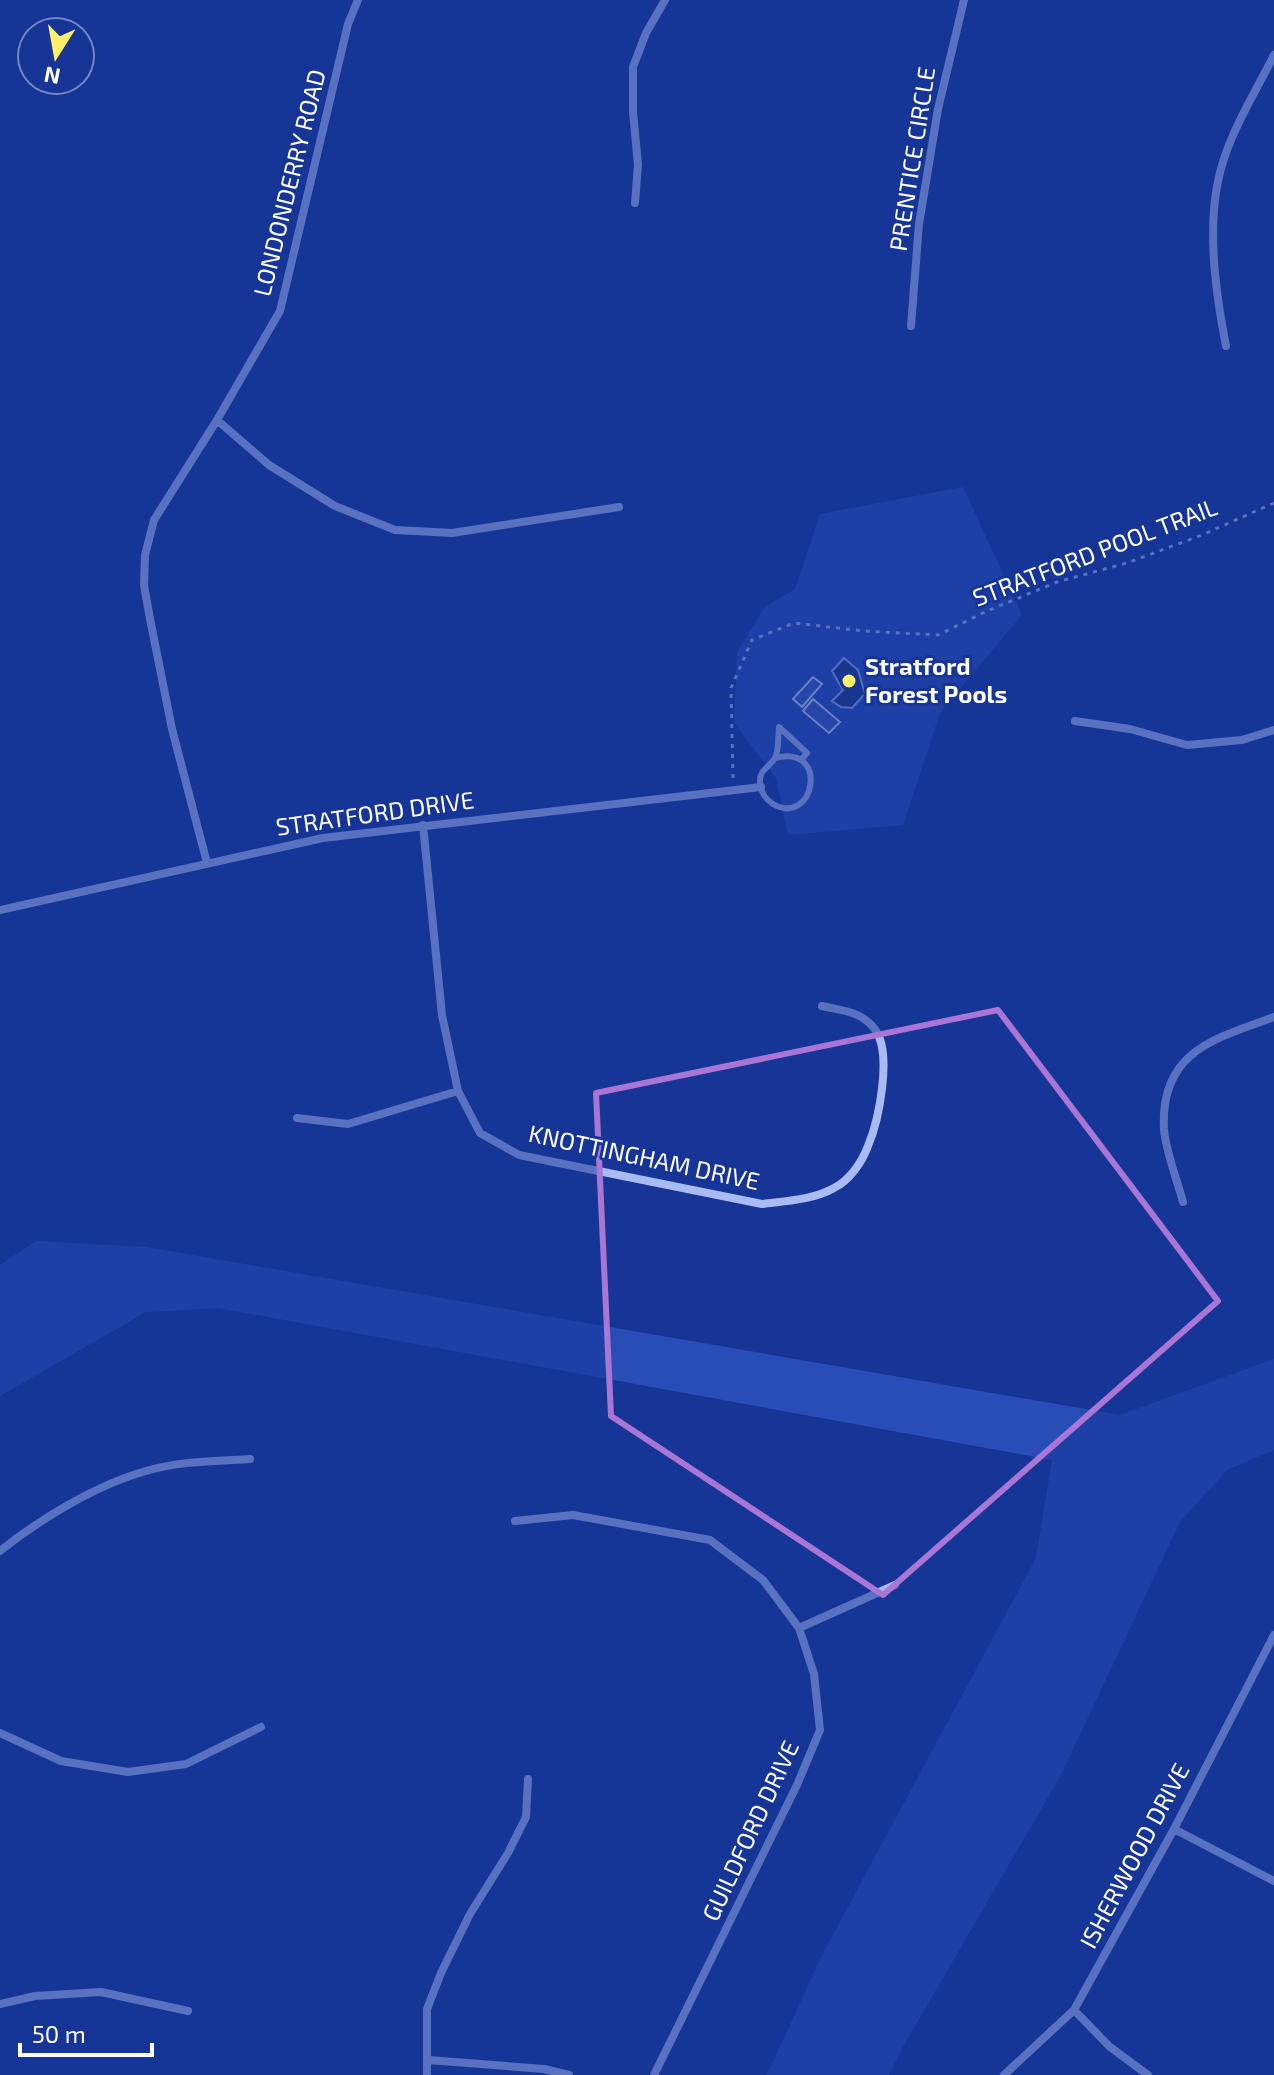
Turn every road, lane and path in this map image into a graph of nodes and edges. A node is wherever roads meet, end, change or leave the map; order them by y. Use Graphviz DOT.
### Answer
graph roads {
  1 [pos="358,0"];
  2 [pos="665,0"];
  3 [pos="964,0"];
  4 [pos="1274,55"];
  5 [pos="635,203"];
  6 [pos="911,326"];
  7 [pos="1226,346"];
  8 [pos="217,420"];
  9 [pos="1274,503"];
  10 [pos="619,507"];
  11 [pos="1075,721"];
  12 [pos="1274,730"];
  13 [pos="775,758"];
  14 [pos="801,760"];
  15 [pos="761,787"];
  16 [pos="733,790"];
  17 [pos="423,825"];
  18 [pos="207,863"];
  19 [pos="0,910"];
  20 [pos="822,1006"];
  21 [pos="1274,1017"];
  22 [pos="458,1091"];
  23 [pos="297,1118"];
  24 [pos="1183,1202"];
  25 [pos="250,1459"];
  26 [pos="515,1521"];
  27 [pos="0,1551"];
  28 [pos="895,1585"];
  29 [pos="799,1628"];
  30 [pos="1274,1635"];
  31 [pos="261,1727"];
  32 [pos="0,1733"];
  33 [pos="528,1779"];
  34 [pos="1174,1829"];
  35 [pos="1274,1881"];
  36 [pos="0,2004"];
  37 [pos="1074,2010"];
  38 [pos="188,2011"];
  39 [pos="428,2060"];
  40 [pos="427,2075"];
  41 [pos="569,2075"];
  42 [pos="654,2075"];
  43 [pos="1004,2075"];
  44 [pos="1148,2075"];
  1 -- 8 [label="street, LONDONDERRY ROAD"];
  2 -- 5 [label="street"];
  3 -- 6 [label="street, PRENTICE CIRCLE"];
  4 -- 7 [label="street"];
  8 -- 10 [label="street"];
  8 -- 18 [label="street, LONDONDERRY ROAD"];
  9 -- 16 [label="path, STRATFORD POOL TRAIL"];
  11 -- 12 [label="street"];
  13 -- 14 [label="lane"];
  13 -- 14 [label="lane"];
  13 -- 15 [label="lane"];
  14 -- 15 [label="lane"];
  15 -- 16 [label="street, STRATFORD DRIVE"];
  16 -- 17 [label="street, STRATFORD DRIVE"];
  17 -- 18 [label="street, STRATFORD DRIVE"];
  17 -- 22 [label="street, KNOTTINGHAM DRIVE"];
  18 -- 19 [label="street, STRATFORD DRIVE"];
  20 -- 22 [label="street, KNOTTINGHAM DRIVE"];
  21 -- 24 [label="street"];
  22 -- 23 [label="street"];
  25 -- 27 [label="street"];
  26 -- 29 [label="street, GUILDFORD DRIVE"];
  28 -- 29 [label="street"];
  29 -- 42 [label="street, GUILDFORD DRIVE"];
  30 -- 34 [label="street, ISHERWOOD DRIVE"];
  31 -- 32 [label="street"];
  33 -- 39 [label="street"];
  34 -- 35 [label="street"];
  34 -- 37 [label="street, ISHERWOOD DRIVE"];
  36 -- 38 [label="street"];
  37 -- 43 [label="street, ISHERWOOD DRIVE"];
  37 -- 44 [label="street"];
  39 -- 40 [label="street"];
  39 -- 41 [label="street"];
}
